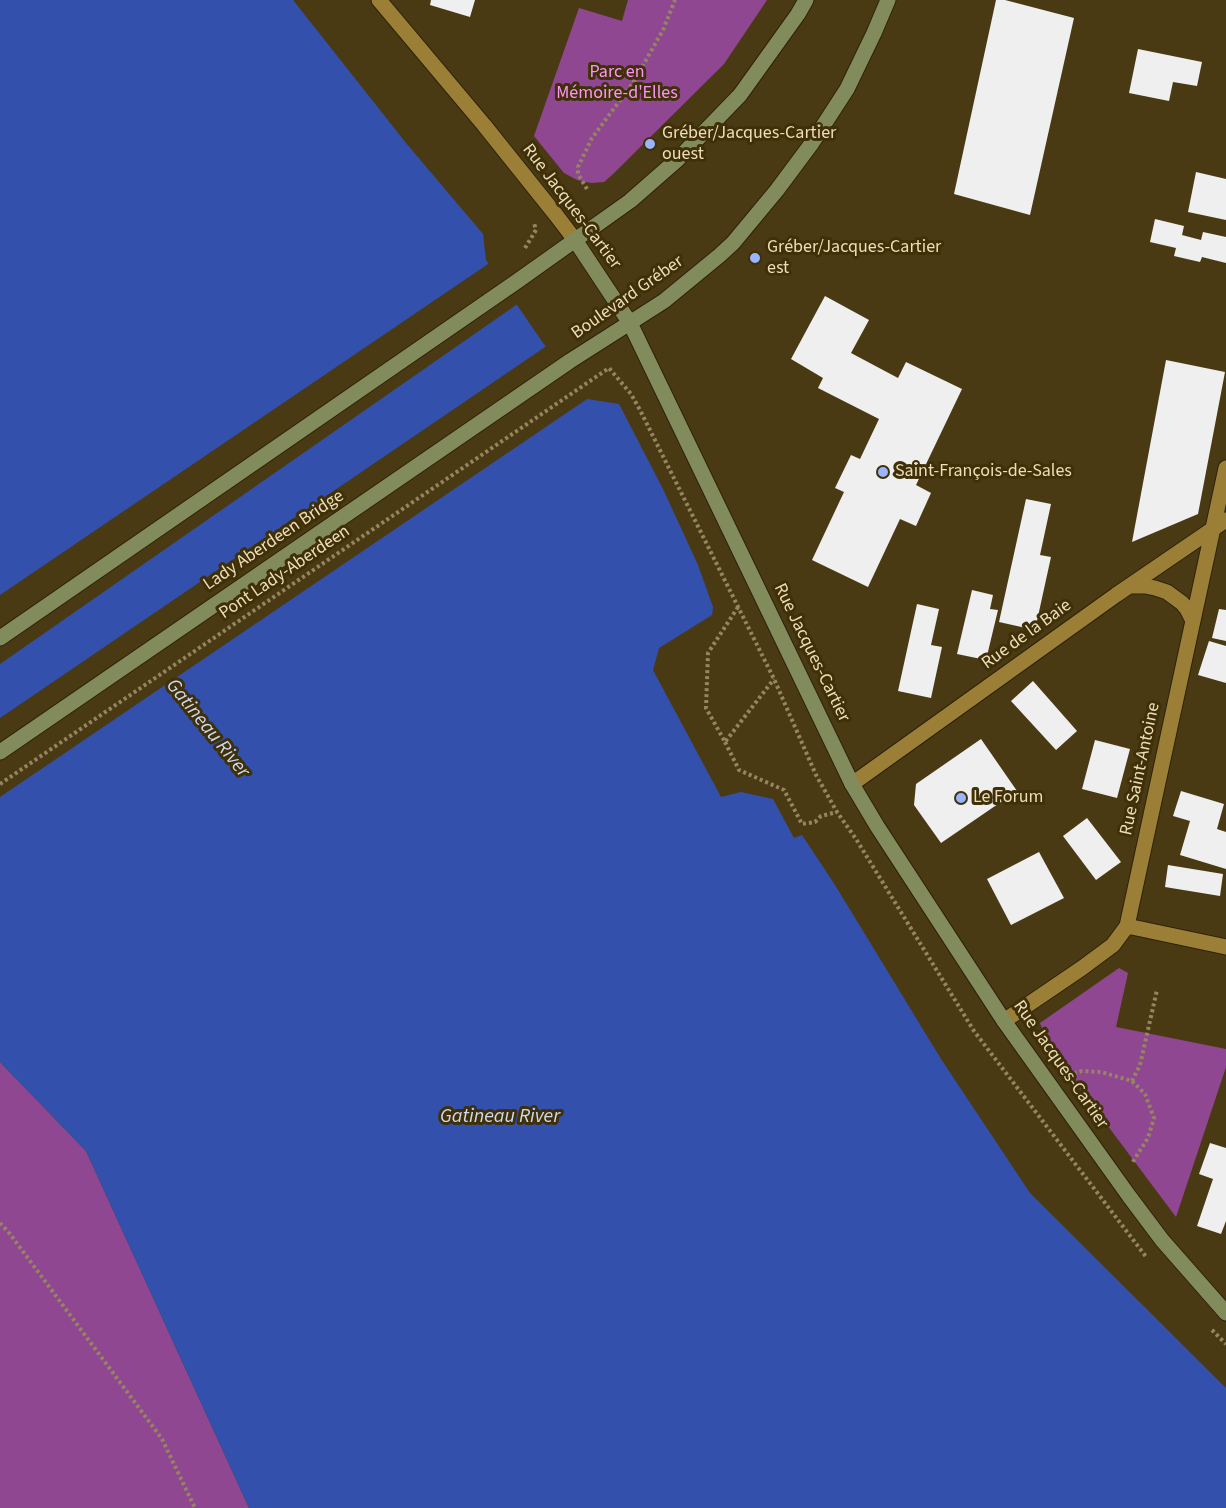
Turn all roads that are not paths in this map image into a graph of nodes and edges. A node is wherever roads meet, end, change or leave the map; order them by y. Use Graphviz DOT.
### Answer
graph roads {
  1 [pos="379,0"];
  2 [pos="806,0"];
  3 [pos="888,0"];
  4 [pos="574,240"];
  5 [pos="630,323"];
  6 [pos="570,362"];
  7 [pos="1226,468"];
  8 [pos="1226,520"];
  9 [pos="1212,531"];
  10 [pos="1129,586"];
  11 [pos="1193,621"];
  12 [pos="0,638"];
  13 [pos="0,752"];
  14 [pos="852,784"];
  15 [pos="1127,926"];
  16 [pos="1226,947"];
  17 [pos="1004,1021"];
  18 [pos="1226,1313"];
  1 -- 4 [label="street, Rue Jacques-Cartier"];
  2 -- 4 [label="main road"];
  3 -- 5 [label="main road, Boulevard Gréber"];
  4 -- 5 [label="main road, Rue Jacques-Cartier"];
  4 -- 12 [label="main road"];
  5 -- 6 [label="main road, Boulevard Gréber"];
  5 -- 14 [label="main road, Rue Jacques-Cartier"];
  6 -- 13 [label="main road, Lady Aberdeen Bridge"];
  7 -- 9 [label="street, Rue Saint-Antoine"];
  8 -- 9 [label="street, Rue de la Baie"];
  9 -- 10 [label="street, Rue de la Baie"];
  9 -- 11 [label="street, Rue Saint-Antoine"];
  10 -- 11 [label="street"];
  10 -- 14 [label="street, Rue de la Baie"];
  11 -- 15 [label="street, Rue Saint-Antoine"];
  14 -- 17 [label="main road, Rue Jacques-Cartier"];
  15 -- 16 [label="street"];
  15 -- 17 [label="street, Rue Saint-Antoine"];
  17 -- 18 [label="main road, Rue Jacques-Cartier"];
}
